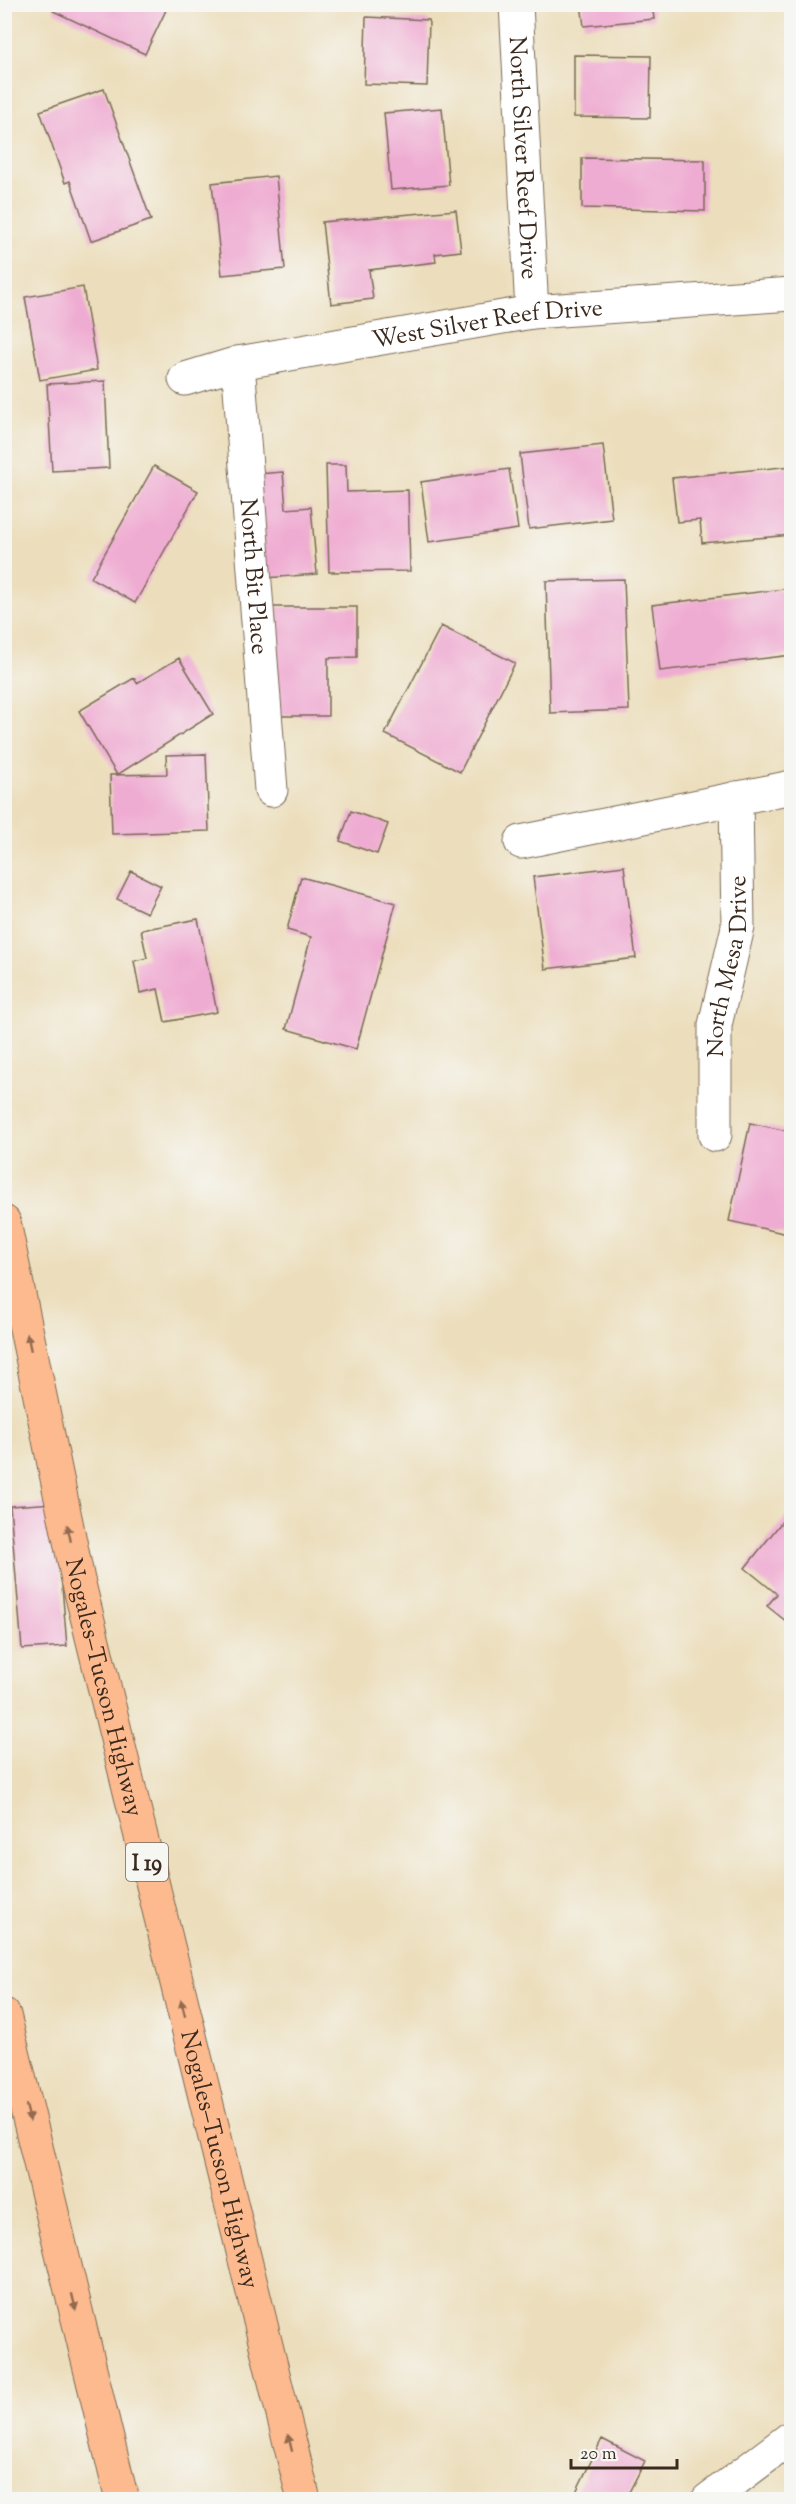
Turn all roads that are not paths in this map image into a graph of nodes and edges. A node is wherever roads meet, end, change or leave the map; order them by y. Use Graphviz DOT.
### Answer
graph roads {
  1 [pos="516,4"];
  2 [pos="792,294"];
  3 [pos="532,312"];
  4 [pos="238,363"];
  5 [pos="185,379"];
  6 [pos="792,787"];
  7 [pos="271,790"];
  8 [pos="736,798"];
  9 [pos="521,842"];
  10 [pos="715,1135"];
  11 [pos="4,1222"];
  12 [pos="4,2015"];
  13 [pos="792,2437"];
  14 [pos="122,2499"];
  15 [pos="303,2499"];
  16 [pos="708,2499"];
  1 -- 3 [label="street, North Silver Reef Drive"];
  2 -- 3 [label="street, West Silver Reef Drive"];
  3 -- 4 [label="street, West Silver Reef Drive"];
  4 -- 5 [label="street, West Silver Reef Drive"];
  4 -- 7 [label="street, North Bit Place"];
  6 -- 8 [label="street"];
  8 -- 9 [label="street"];
  8 -- 10 [label="street, North Mesa Drive"];
  15 -- 11 [label="highway, Nogales–Tucson Highway / I 19, one-way"];
  12 -- 14 [label="highway, one-way"];
  13 -- 16 [label="street"];
}
